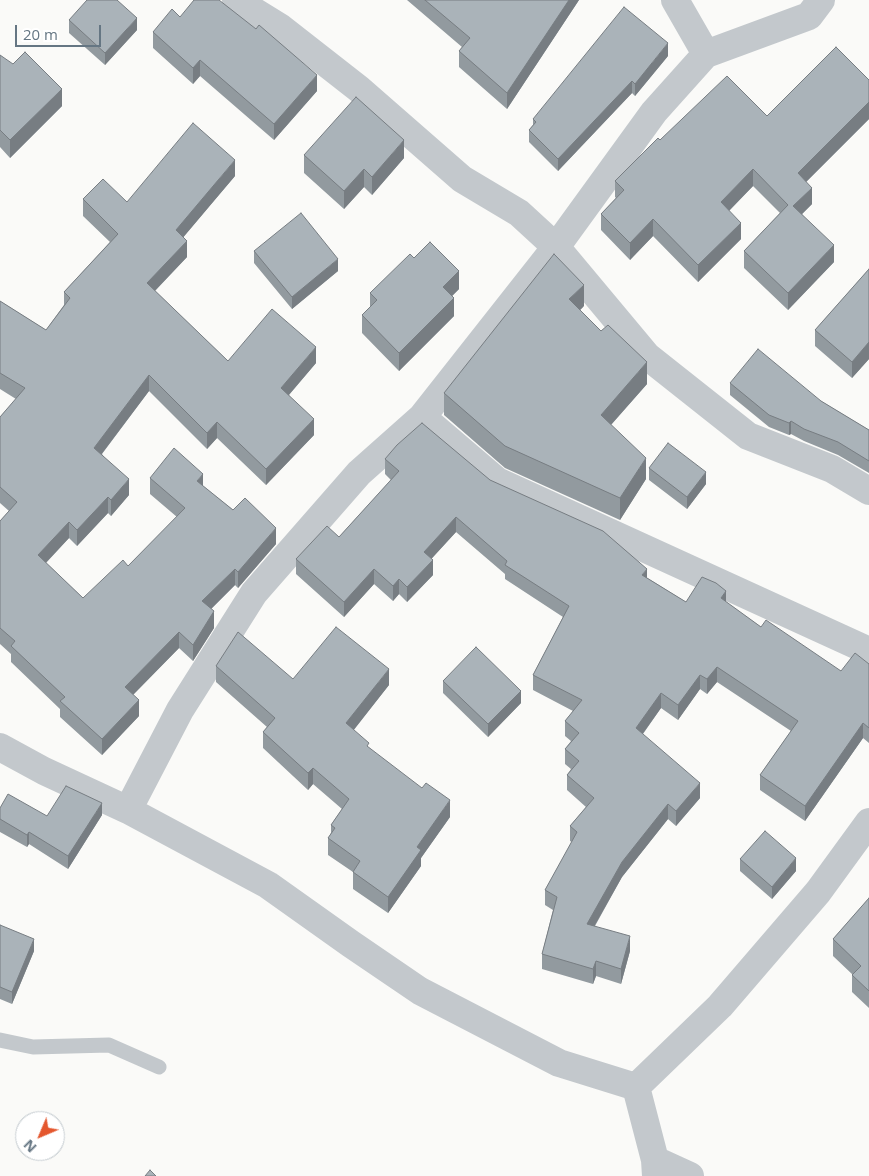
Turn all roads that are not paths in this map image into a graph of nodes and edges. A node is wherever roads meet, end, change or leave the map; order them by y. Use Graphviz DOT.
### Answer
graph roads {
  1 [pos="239,0"];
  2 [pos="674,0"];
  3 [pos="821,0"];
  4 [pos="706,54"];
  5 [pos="556,247"];
  6 [pos="422,417"];
  7 [pos="869,491"];
  8 [pos="869,651"];
  9 [pos="0,747"];
  10 [pos="128,810"];
  11 [pos="869,822"];
  12 [pos="0,1040"];
  13 [pos="159,1067"];
  14 [pos="636,1088"];
  15 [pos="655,1168"];
  16 [pos="690,1176"];
  1 -- 5 [label="street"];
  2 -- 4 [label="street"];
  3 -- 4 [label="street"];
  4 -- 5 [label="street"];
  5 -- 6 [label="street"];
  5 -- 7 [label="street"];
  6 -- 8 [label="street"];
  6 -- 10 [label="street"];
  9 -- 10 [label="street"];
  10 -- 14 [label="street"];
  11 -- 14 [label="street"];
  12 -- 13 [label="lane"];
  14 -- 15 [label="street"];
  15 -- 16 [label="street"];
}
